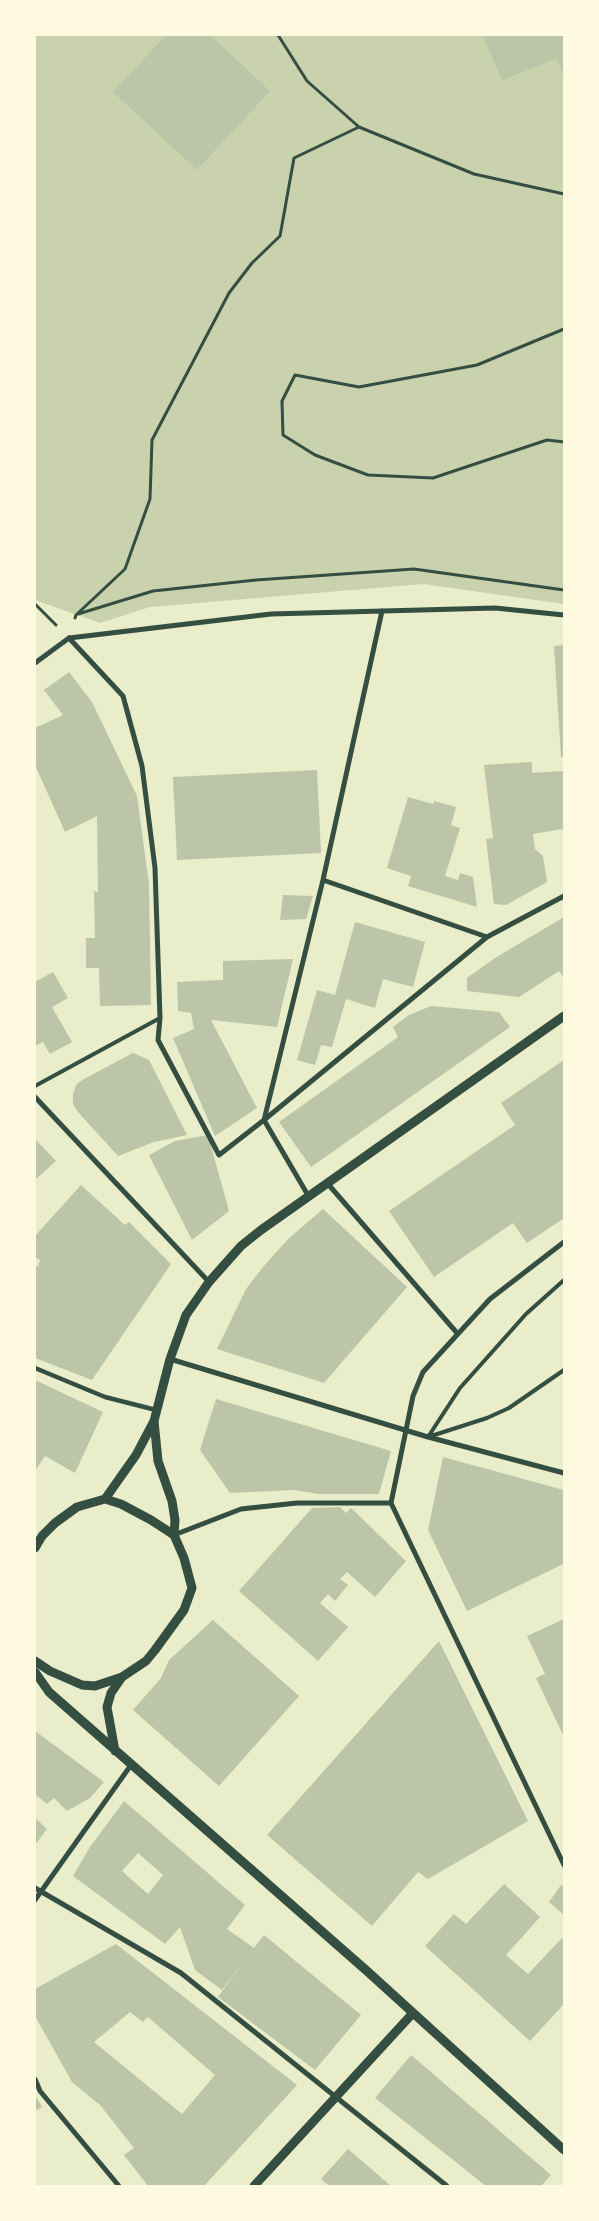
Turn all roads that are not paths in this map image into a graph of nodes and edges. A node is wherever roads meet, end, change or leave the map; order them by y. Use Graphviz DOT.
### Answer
graph roads {
  1 [pos="382,611"];
  2 [pos="564,616"];
  3 [pos="69,638"];
  4 [pos="35,663"];
  5 [pos="322,880"];
  6 [pos="564,896"];
  7 [pos="487,937"];
  8 [pos="564,1017"];
  9 [pos="160,1018"];
  10 [pos="35,1086"];
  11 [pos="35,1098"];
  12 [pos="264,1120"];
  13 [pos="328,1184"];
  14 [pos="309,1197"];
  15 [pos="564,1242"];
  16 [pos="564,1280"];
  17 [pos="209,1282"];
  18 [pos="457,1333"];
  19 [pos="170,1359"];
  20 [pos="35,1368"];
  21 [pos="564,1370"];
  22 [pos="156,1410"];
  23 [pos="154,1421"];
  24 [pos="406,1430"];
  25 [pos="428,1437"];
  26 [pos="564,1473"];
  27 [pos="105,1499"];
  28 [pos="391,1503"];
  29 [pos="174,1536"];
  30 [pos="35,1548"];
  31 [pos="35,1661"];
  32 [pos="35,1672"];
  33 [pos="122,1677"];
  34 [pos="115,1751"];
  35 [pos="131,1765"];
  36 [pos="564,1865"];
  37 [pos="35,1888"];
  38 [pos="42,1891"];
  39 [pos="35,1900"];
  40 [pos="413,2012"];
  41 [pos="35,2079"];
  42 [pos="336,2098"];
  43 [pos="564,2150"];
  44 [pos="119,2186"];
  45 [pos="254,2186"];
  46 [pos="446,2186"];
  1 -- 2 [label="street"];
  1 -- 3 [label="street"];
  1 -- 5 [label="street"];
  3 -- 4 [label="street"];
  3 -- 9 [label="street"];
  5 -- 7 [label="street"];
  5 -- 12 [label="street"];
  6 -- 7 [label="street"];
  7 -- 12 [label="street"];
  8 -- 13 [label="street"];
  9 -- 10 [label="lane"];
  9 -- 12 [label="street"];
  11 -- 17 [label="street"];
  12 -- 14 [label="street"];
  13 -- 14 [label="street"];
  13 -- 18 [label="street"];
  14 -- 17 [label="street"];
  15 -- 18 [label="street"];
  16 -- 25 [label="lane"];
  17 -- 19 [label="street"];
  18 -- 24 [label="street"];
  19 -- 22 [label="street"];
  19 -- 24 [label="street"];
  20 -- 22 [label="street"];
  21 -- 25 [label="lane"];
  22 -- 23 [label="street"];
  23 -- 27 [label="street"];
  23 -- 29 [label="street"];
  24 -- 25 [label="street"];
  24 -- 28 [label="street"];
  25 -- 26 [label="street"];
  27 -- 29 [label="street"];
  27 -- 30 [label="street"];
  28 -- 29 [label="street"];
  28 -- 36 [label="street"];
  29 -- 33 [label="street"];
  31 -- 33 [label="street"];
  32 -- 34 [label="street"];
  33 -- 34 [label="street"];
  34 -- 35 [label="street"];
  35 -- 38 [label="street"];
  35 -- 40 [label="street"];
  37 -- 38 [label="street"];
  38 -- 39 [label="street"];
  38 -- 42 [label="street"];
  40 -- 42 [label="street"];
  40 -- 43 [label="street"];
  41 -- 44 [label="street"];
  42 -- 45 [label="street"];
  42 -- 46 [label="street"];
}
